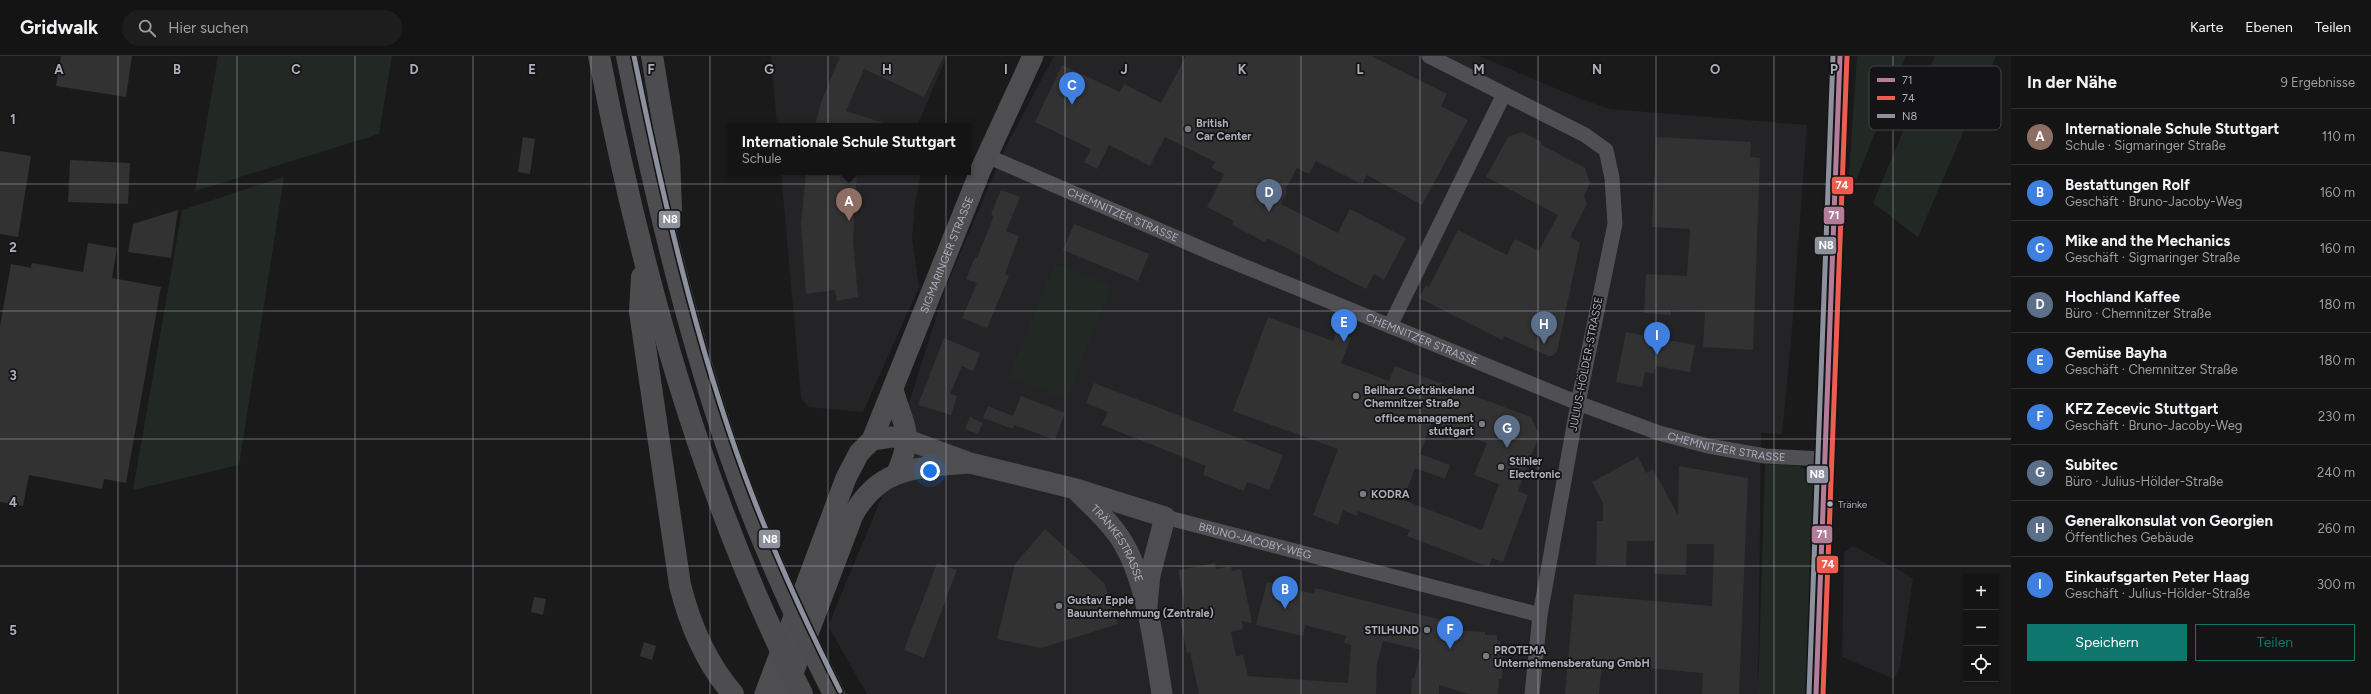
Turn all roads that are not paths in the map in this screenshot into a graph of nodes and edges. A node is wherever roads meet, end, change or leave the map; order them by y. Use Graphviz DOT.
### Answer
graph roads {
  1 [pos="1033,56"];
  2 [pos="1429,56"];
  3 [pos="1840,56"];
  4 [pos="628,62"];
  5 [pos="601,63"];
  6 [pos="653,63"];
  7 [pos="1504,94"];
  8 [pos="987,156"];
  9 [pos="643,256"];
  10 [pos="673,263"];
  11 [pos="1390,326"];
  12 [pos="893,390"];
  13 [pos="1578,403"];
  14 [pos="872,440"];
  15 [pos="908,440"];
  16 [pos="1825,459"];
  17 [pos="970,463"];
  18 [pos="896,473"];
  19 [pos="1076,489"];
  20 [pos="1165,517"];
  21 [pos="1147,605"];
  22 [pos="1540,615"];
  23 [pos="796,693"];
  24 [pos="733,694"];
  25 [pos="765,694"];
  26 [pos="834,694"];
  27 [pos="1162,694"];
  28 [pos="1532,694"];
  29 [pos="1816,694"];
  1 -- 8 [label="main road, SIGMARINGER STRASSE"];
  2 -- 7 [label="street, JULIUS-HÖLDER-STRASSE"];
  3 -- 16 [label="main road"];
  4 -- 10 [label="highway"];
  5 -- 9 [label="highway"];
  6 -- 10 [label="highway"];
  7 -- 11 [label="street"];
  7 -- 13 [label="street, JULIUS-HÖLDER-STRASSE"];
  8 -- 11 [label="street, CHEMNITZER STRASSE"];
  8 -- 12 [label="main road, SIGMARINGER STRASSE"];
  9 -- 23 [label="highway"];
  9 -- 24 [label="highway"];
  10 -- 26 [label="highway"];
  11 -- 13 [label="street, CHEMNITZER STRASSE"];
  12 -- 14 [label="main road, SIGMARINGER STRASSE"];
  12 -- 15 [label="main road"];
  13 -- 16 [label="street, CHEMNITZER STRASSE"];
  13 -- 22 [label="street, JULIUS-HÖLDER-STRASSE"];
  14 -- 15 [label="main road, BRUNO-JACOBY-WEG"];
  14 -- 25 [label="main road, SIGMARINGER STRASSE"];
  15 -- 17 [label="main road, BRUNO-JACOBY-WEG"];
  15 -- 18 [label="main road"];
  16 -- 29 [label="main road"];
  17 -- 18 [label="main road, BRUNO-JACOBY-WEG"];
  17 -- 19 [label="main road, BRUNO-JACOBY-WEG"];
  18 -- 23 [label="main road"];
  19 -- 20 [label="main road, BRUNO-JACOBY-WEG"];
  19 -- 21 [label="main road, TRÄNKESTRASSE"];
  20 -- 21 [label="main road, TRÄNKESTRASSE"];
  20 -- 22 [label="street, BRUNO-JACOBY-WEG"];
  21 -- 27 [label="main road, TRÄNKESTRASSE"];
  22 -- 28 [label="street, JULIUS-HÖLDER-STRASSE"];
}
